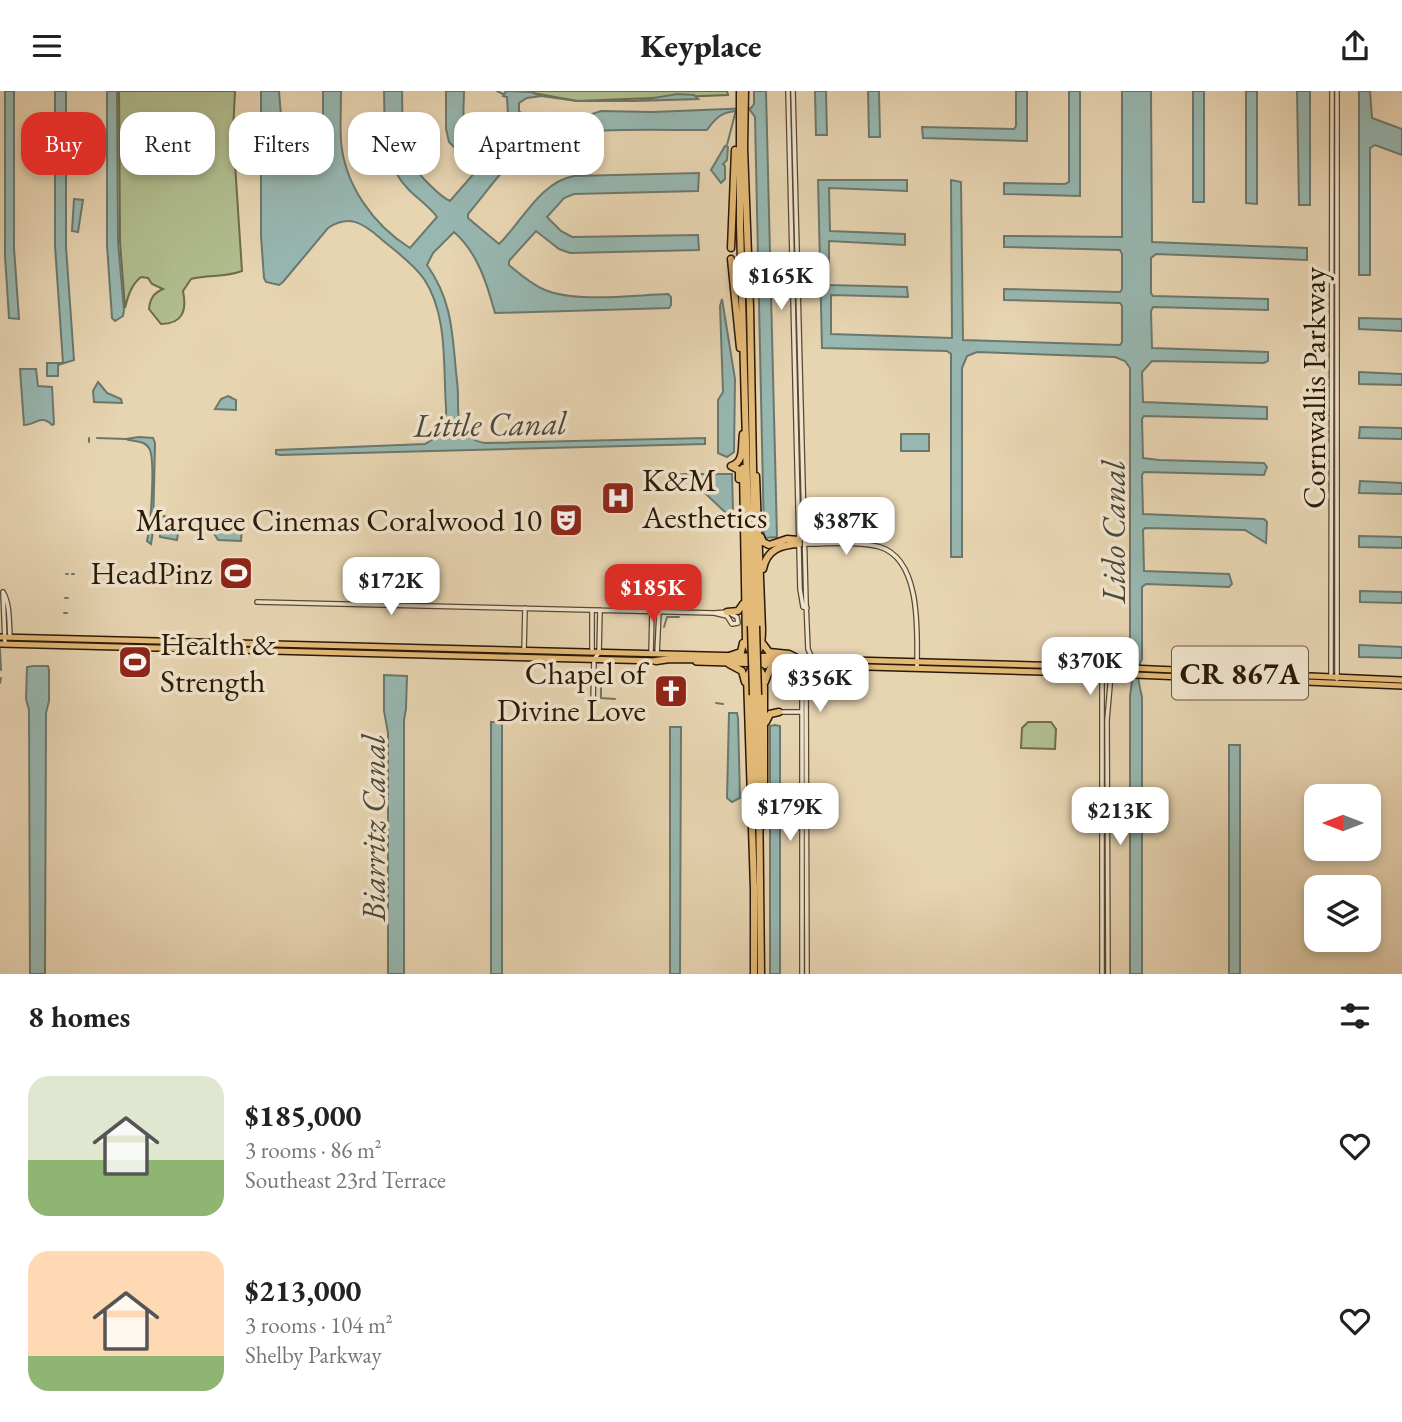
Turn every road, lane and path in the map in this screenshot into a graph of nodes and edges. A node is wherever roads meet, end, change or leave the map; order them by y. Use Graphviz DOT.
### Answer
graph roads {
  1 [pos="743,91"];
  2 [pos="790,91"];
  3 [pos="1332,91"];
  4 [pos="1337,91"];
  5 [pos="742,114"];
  6 [pos="1334,144"];
  7 [pos="731,248"];
  8 [pos="731,259"];
  9 [pos="744,384"];
  10 [pos="745,413"];
  11 [pos="744,428"];
  12 [pos="752,429"];
  13 [pos="758,510"];
  14 [pos="801,543"];
  15 [pos="743,545"];
  16 [pos="744,571"];
  17 [pos="257,602"];
  18 [pos="525,608"];
  19 [pos="592,610"];
  20 [pos="600,610"];
  21 [pos="745,610"];
  22 [pos="652,611"];
  23 [pos="659,612"];
  24 [pos="727,612"];
  25 [pos="714,613"];
  26 [pos="755,626"];
  27 [pos="4,640"];
  28 [pos="762,640"];
  29 [pos="70,642"];
  30 [pos="264,644"];
  31 [pos="219,649"];
  32 [pos="462,649"];
  33 [pos="524,651"];
  34 [pos="428,655"];
  35 [pos="595,655"];
  36 [pos="491,656"];
  37 [pos="655,656"];
  38 [pos="729,656"];
  39 [pos="797,657"];
  40 [pos="816,659"];
  41 [pos="755,661"];
  42 [pos="729,664"];
  43 [pos="777,665"];
  44 [pos="917,665"];
  45 [pos="793,666"];
  46 [pos="808,666"];
  47 [pos="1107,667"];
  48 [pos="1130,670"];
  49 [pos="1143,672"];
  50 [pos="1078,673"];
  51 [pos="1253,673"];
  52 [pos="1102,674"];
  53 [pos="1111,674"];
  54 [pos="1235,680"];
  55 [pos="1402,680"];
  56 [pos="1334,681"];
  57 [pos="1402,686"];
  58 [pos="759,695"];
  59 [pos="593,703"];
  60 [pos="779,712"];
  61 [pos="805,712"];
  62 [pos="765,727"];
  63 [pos="805,819"];
  64 [pos="761,872"];
  65 [pos="754,974"];
  66 [pos="761,974"];
  67 [pos="802,974"];
  68 [pos="807,974"];
  69 [pos="1105,974"];
  1 -- 5 [label="highway"];
  2 -- 14 [label="street"];
  3 -- 6 [label="street, Cornwallis Parkway"];
  4 -- 6 [label="street, Cornwallis Parkway"];
  5 -- 7 [label="highway"];
  5 -- 9 [label="highway"];
  5 -- 12 [label="highway"];
  6 -- 56 [label="street, Cornwallis Parkway"];
  8 -- 9 [label="highway"];
  9 -- 10 [label="highway"];
  10 -- 11 [label="highway"];
  10 -- 26 [label="highway"];
  11 -- 15 [label="highway"];
  11 -- 15 [label="highway"];
  12 -- 13 [label="highway"];
  12 -- 26 [label="highway"];
  13 -- 14 [label="highway"];
  13 -- 26 [label="highway"];
  14 -- 26 [label="highway"];
  14 -- 40 [label="street"];
  14 -- 44 [label="street"];
  15 -- 16 [label="highway"];
  16 -- 21 [label="highway"];
  16 -- 24 [label="highway"];
  17 -- 18 [label="street"];
  18 -- 19 [label="street"];
  18 -- 33 [label="street"];
  19 -- 20 [label="street"];
  19 -- 35 [label="street"];
  20 -- 22 [label="street"];
  20 -- 35 [label="street"];
  21 -- 26 [label="highway"];
  21 -- 38 [label="highway"];
  22 -- 23 [label="street"];
  22 -- 37 [label="street"];
  23 -- 25 [label="street"];
  23 -- 37 [label="street"];
  24 -- 25 [label="street"];
  24 -- 25 [label="street"];
  26 -- 28 [label="highway"];
  26 -- 41 [label="highway"];
  26 -- 58 [label="highway, bridge"];
  27 -- 27 [label="street"];
  27 -- 29 [label="main road, CR 867A"];
  27 -- 29 [label="main road, CR 867A"];
  28 -- 39 [label="highway"];
  28 -- 41 [label="highway"];
  29 -- 30 [label="main road, CR 867A"];
  29 -- 31 [label="main road, CR 867A"];
  30 -- 31 [label="main road"];
  30 -- 32 [label="main road, CR 867A"];
  31 -- 34 [label="main road, CR 867A"];
  32 -- 33 [label="main road, CR 867A"];
  32 -- 34 [label="main road"];
  33 -- 35 [label="main road, CR 867A"];
  33 -- 36 [label="main road"];
  34 -- 36 [label="main road, CR 867A"];
  35 -- 36 [label="main road, CR 867A"];
  35 -- 37 [label="main road, CR 867A"];
  35 -- 59 [label="street"];
  37 -- 38 [label="main road, CR 867A"];
  37 -- 41 [label="highway"];
  37 -- 42 [label="main road, CR 867A"];
  38 -- 41 [label="main road, CR 867A"];
  39 -- 40 [label="main road, CR 867A"];
  39 -- 41 [label="main road, CR 867A"];
  40 -- 41 [label="highway"];
  40 -- 44 [label="main road, CR 867A"];
  41 -- 42 [label="main road, CR 867A"];
  41 -- 43 [label="main road, CR 867A"];
  41 -- 58 [label="highway"];
  41 -- 58 [label="highway"];
  42 -- 58 [label="highway"];
  43 -- 45 [label="main road, CR 867A"];
  43 -- 58 [label="highway"];
  44 -- 46 [label="main road, CR 867A"];
  44 -- 47 [label="main road, CR 867A"];
  44 -- 50 [label="main road, CR 867A"];
  45 -- 46 [label="main road, CR 867A"];
  45 -- 61 [label="street"];
  46 -- 61 [label="street"];
  47 -- 48 [label="main road, CR 867A"];
  47 -- 50 [label="main road"];
  48 -- 49 [label="main road, CR 867A"];
  48 -- 52 [label="main road"];
  48 -- 53 [label="main road, CR 867A"];
  49 -- 51 [label="main road, CR 867A"];
  49 -- 54 [label="main road, CR 867A"];
  50 -- 52 [label="main road, CR 867A"];
  51 -- 54 [label="main road"];
  51 -- 56 [label="main road, CR 867A"];
  52 -- 53 [label="main road, CR 867A"];
  52 -- 69 [label="street"];
  53 -- 69 [label="street"];
  54 -- 56 [label="main road, CR 867A"];
  55 -- 56 [label="main road, CR 867A"];
  56 -- 57 [label="main road, CR 867A"];
  58 -- 60 [label="highway"];
  58 -- 62 [label="highway"];
  58 -- 64 [label="highway"];
  58 -- 65 [label="highway"];
  60 -- 61 [label="street"];
  60 -- 62 [label="highway"];
  61 -- 63 [label="street"];
  62 -- 64 [label="highway"];
  63 -- 67 [label="street"];
  63 -- 68 [label="street"];
  64 -- 66 [label="highway"];
}
